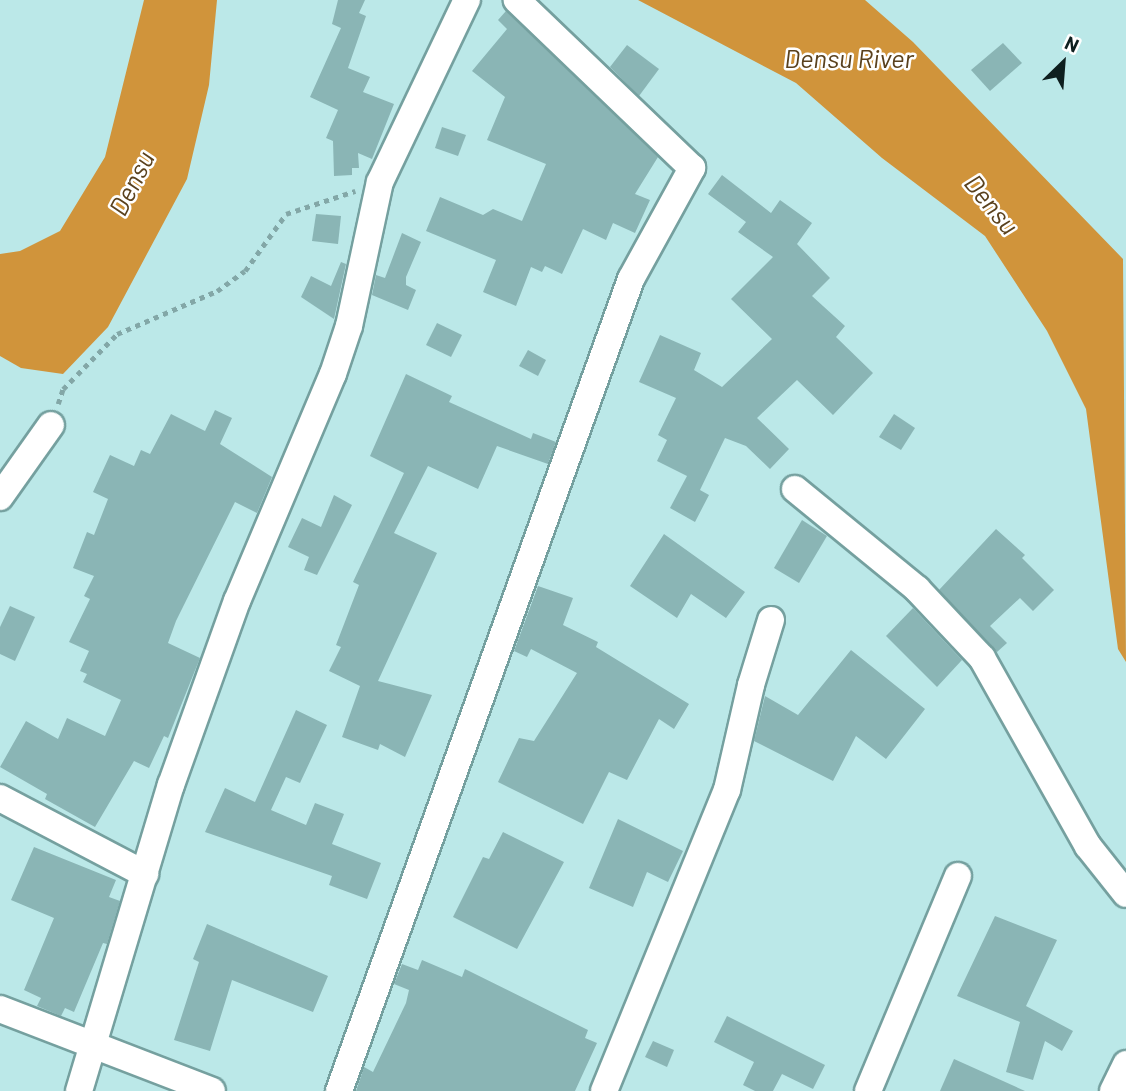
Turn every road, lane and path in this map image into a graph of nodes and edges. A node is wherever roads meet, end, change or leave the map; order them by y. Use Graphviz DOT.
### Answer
graph roads {
  1 [pos="467,0"];
  2 [pos="517,0"];
  3 [pos="380,182"];
  4 [pos="51,425"];
  5 [pos="795,489"];
  6 [pos="0,497"];
  7 [pos="771,620"];
  8 [pos="0,798"];
  9 [pos="145,874"];
  10 [pos="958,876"];
  11 [pos="1126,894"];
  12 [pos="0,1009"];
  13 [pos="93,1045"];
  14 [pos="1126,1064"];
  15 [pos="79,1091"];
  16 [pos="212,1091"];
  17 [pos="339,1091"];
  18 [pos="604,1091"];
  19 [pos="868,1091"];
  20 [pos="1113,1091"];
  1 -- 3 [label="street"];
  2 -- 17 [label="street"];
  3 -- 4 [label="path"];
  3 -- 9 [label="street"];
  4 -- 6 [label="street"];
  5 -- 11 [label="street"];
  7 -- 18 [label="street"];
  8 -- 9 [label="street"];
  9 -- 13 [label="street"];
  10 -- 19 [label="street"];
  12 -- 13 [label="street"];
  13 -- 15 [label="street"];
  13 -- 16 [label="street"];
  14 -- 20 [label="street"];
}
